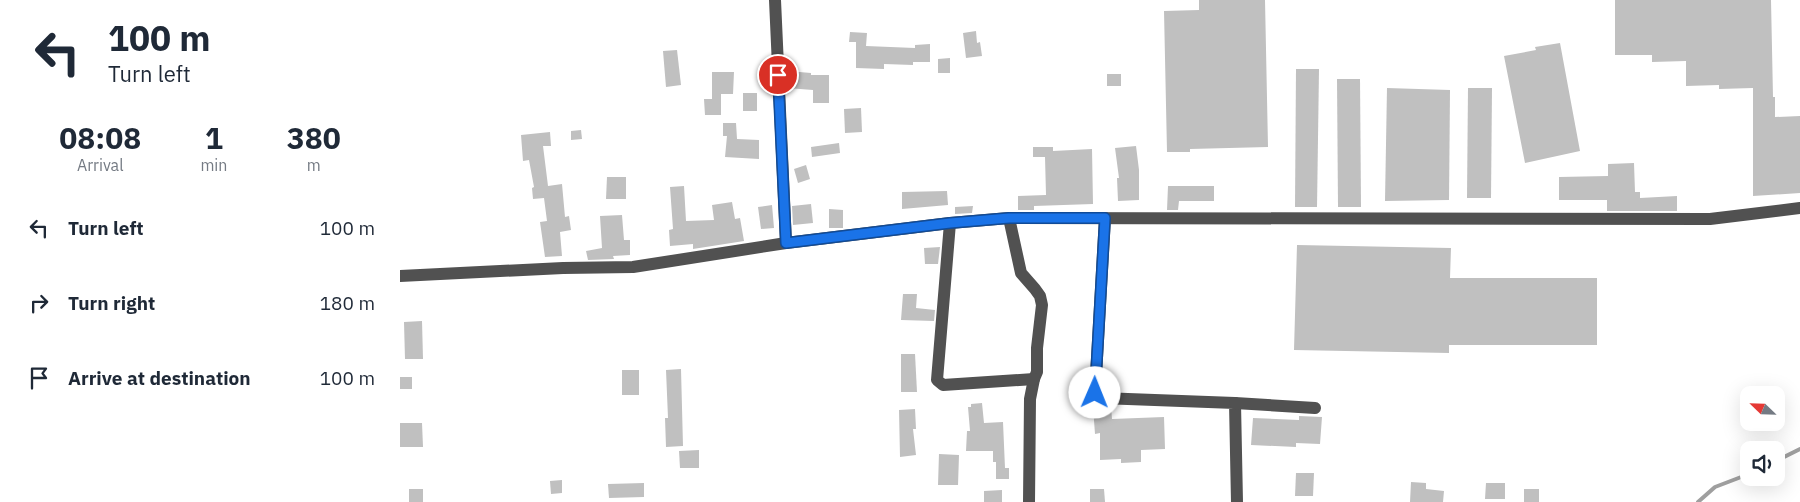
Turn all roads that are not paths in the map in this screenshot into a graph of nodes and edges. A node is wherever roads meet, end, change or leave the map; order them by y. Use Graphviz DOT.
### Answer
graph roads {
  1 [pos="775,0"];
  2 [pos="1800,208"];
  3 [pos="1009,218"];
  4 [pos="1105,218"];
  5 [pos="950,223"];
  6 [pos="786,243"];
  7 [pos="400,276"];
  8 [pos="1034,379"];
  9 [pos="1235,403"];
  10 [pos="1316,408"];
  11 [pos="1029,502"];
  12 [pos="1237,502"];
  1 -- 6 [label="street"];
  2 -- 4 [label="street"];
  3 -- 4 [label="street"];
  3 -- 5 [label="street"];
  3 -- 8 [label="street"];
  4 -- 9 [label="street"];
  5 -- 6 [label="street"];
  5 -- 8 [label="street"];
  6 -- 7 [label="street"];
  8 -- 11 [label="street"];
  9 -- 10 [label="street"];
  9 -- 12 [label="street"];
}
